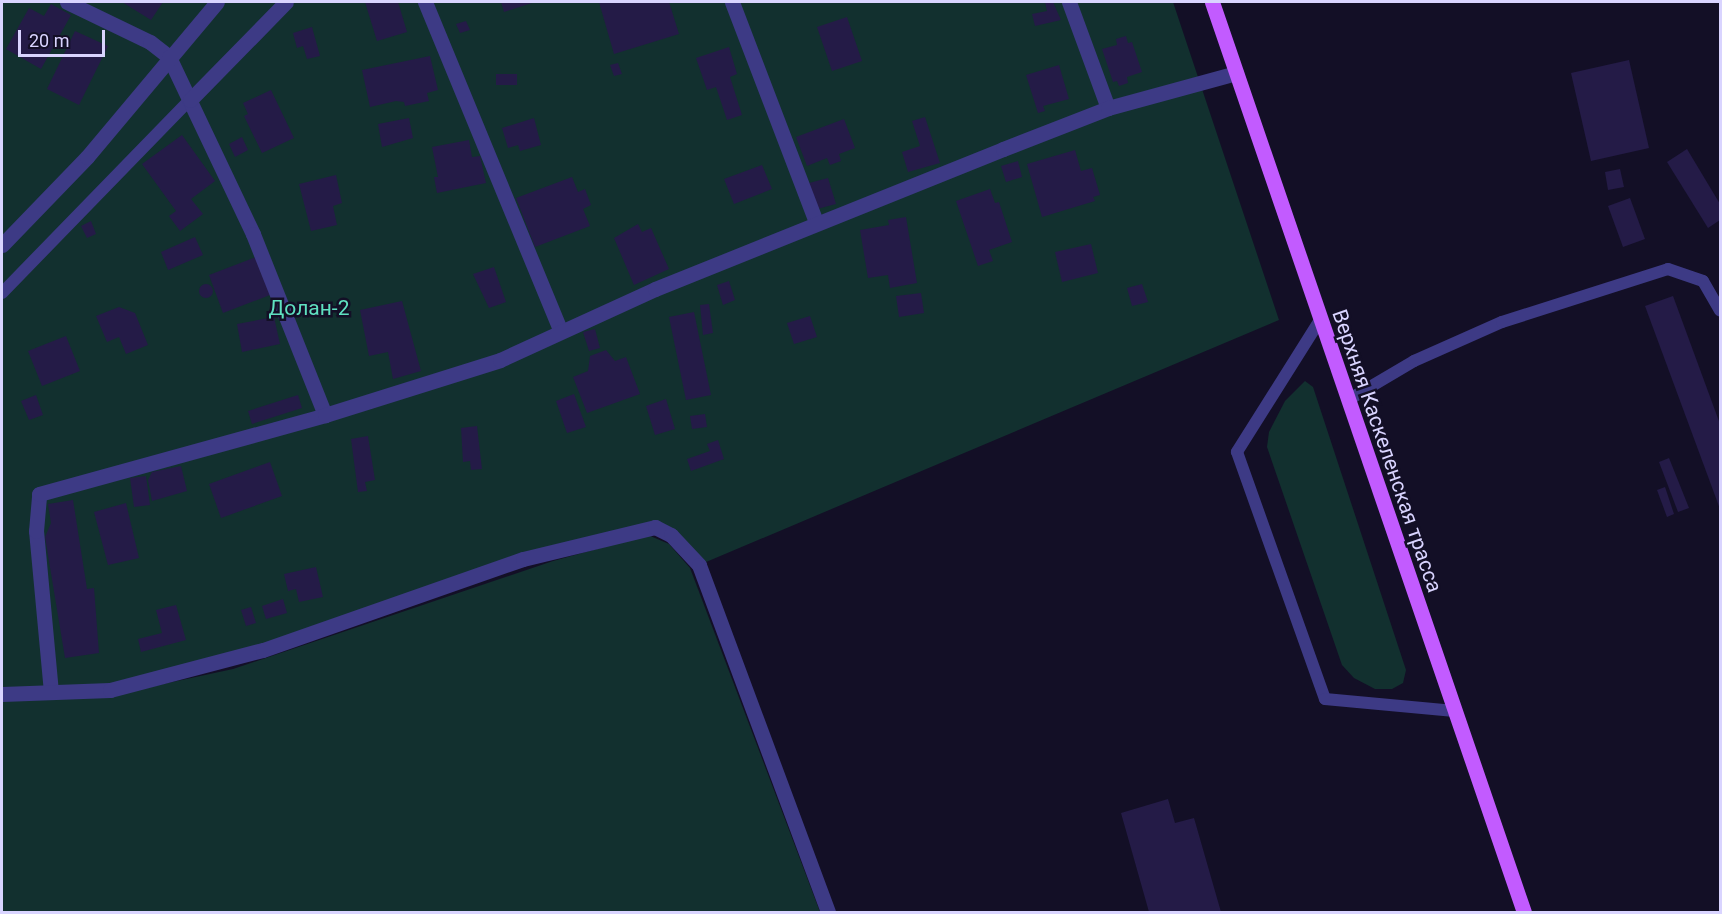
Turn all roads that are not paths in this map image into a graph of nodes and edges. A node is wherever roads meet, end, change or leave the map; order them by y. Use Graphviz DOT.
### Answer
graph roads {
  1 [pos="67,2"];
  2 [pos="217,2"];
  3 [pos="286,2"];
  4 [pos="425,2"];
  5 [pos="732,2"];
  6 [pos="1069,2"];
  7 [pos="1212,2"];
  8 [pos="169,57"];
  9 [pos="1236,73"];
  10 [pos="190,100"];
  11 [pos="1108,108"];
  12 [pos="816,222"];
  13 [pos="2,245"];
  14 [pos="2,293"];
  15 [pos="1720,310"];
  16 [pos="1320,320"];
  17 [pos="560,330"];
  18 [pos="1348,400"];
  19 [pos="325,415"];
  20 [pos="51,692"];
  21 [pos="2,694"];
  22 [pos="1454,711"];
  23 [pos="828,912"];
  24 [pos="1524,912"];
  1 -- 8 [label="street"];
  2 -- 8 [label="street"];
  3 -- 10 [label="street"];
  4 -- 17 [label="street"];
  5 -- 12 [label="street"];
  6 -- 11 [label="street"];
  7 -- 9 [label="main road, Верхняя Каскеленская трасса"];
  8 -- 10 [label="street"];
  8 -- 13 [label="street"];
  9 -- 11 [label="street"];
  9 -- 16 [label="main road, Верхняя Каскеленская трасса"];
  10 -- 14 [label="lane"];
  10 -- 19 [label="street"];
  11 -- 12 [label="street"];
  12 -- 17 [label="street"];
  15 -- 18 [label="lane"];
  16 -- 18 [label="main road, Верхняя Каскеленская трасса"];
  16 -- 22 [label="lane"];
  17 -- 19 [label="street"];
  18 -- 22 [label="main road, Верхняя Каскеленская трасса"];
  19 -- 20 [label="street"];
  20 -- 21 [label="street"];
  20 -- 23 [label="street"];
  22 -- 24 [label="main road, Верхняя Каскеленская трасса"];
}
